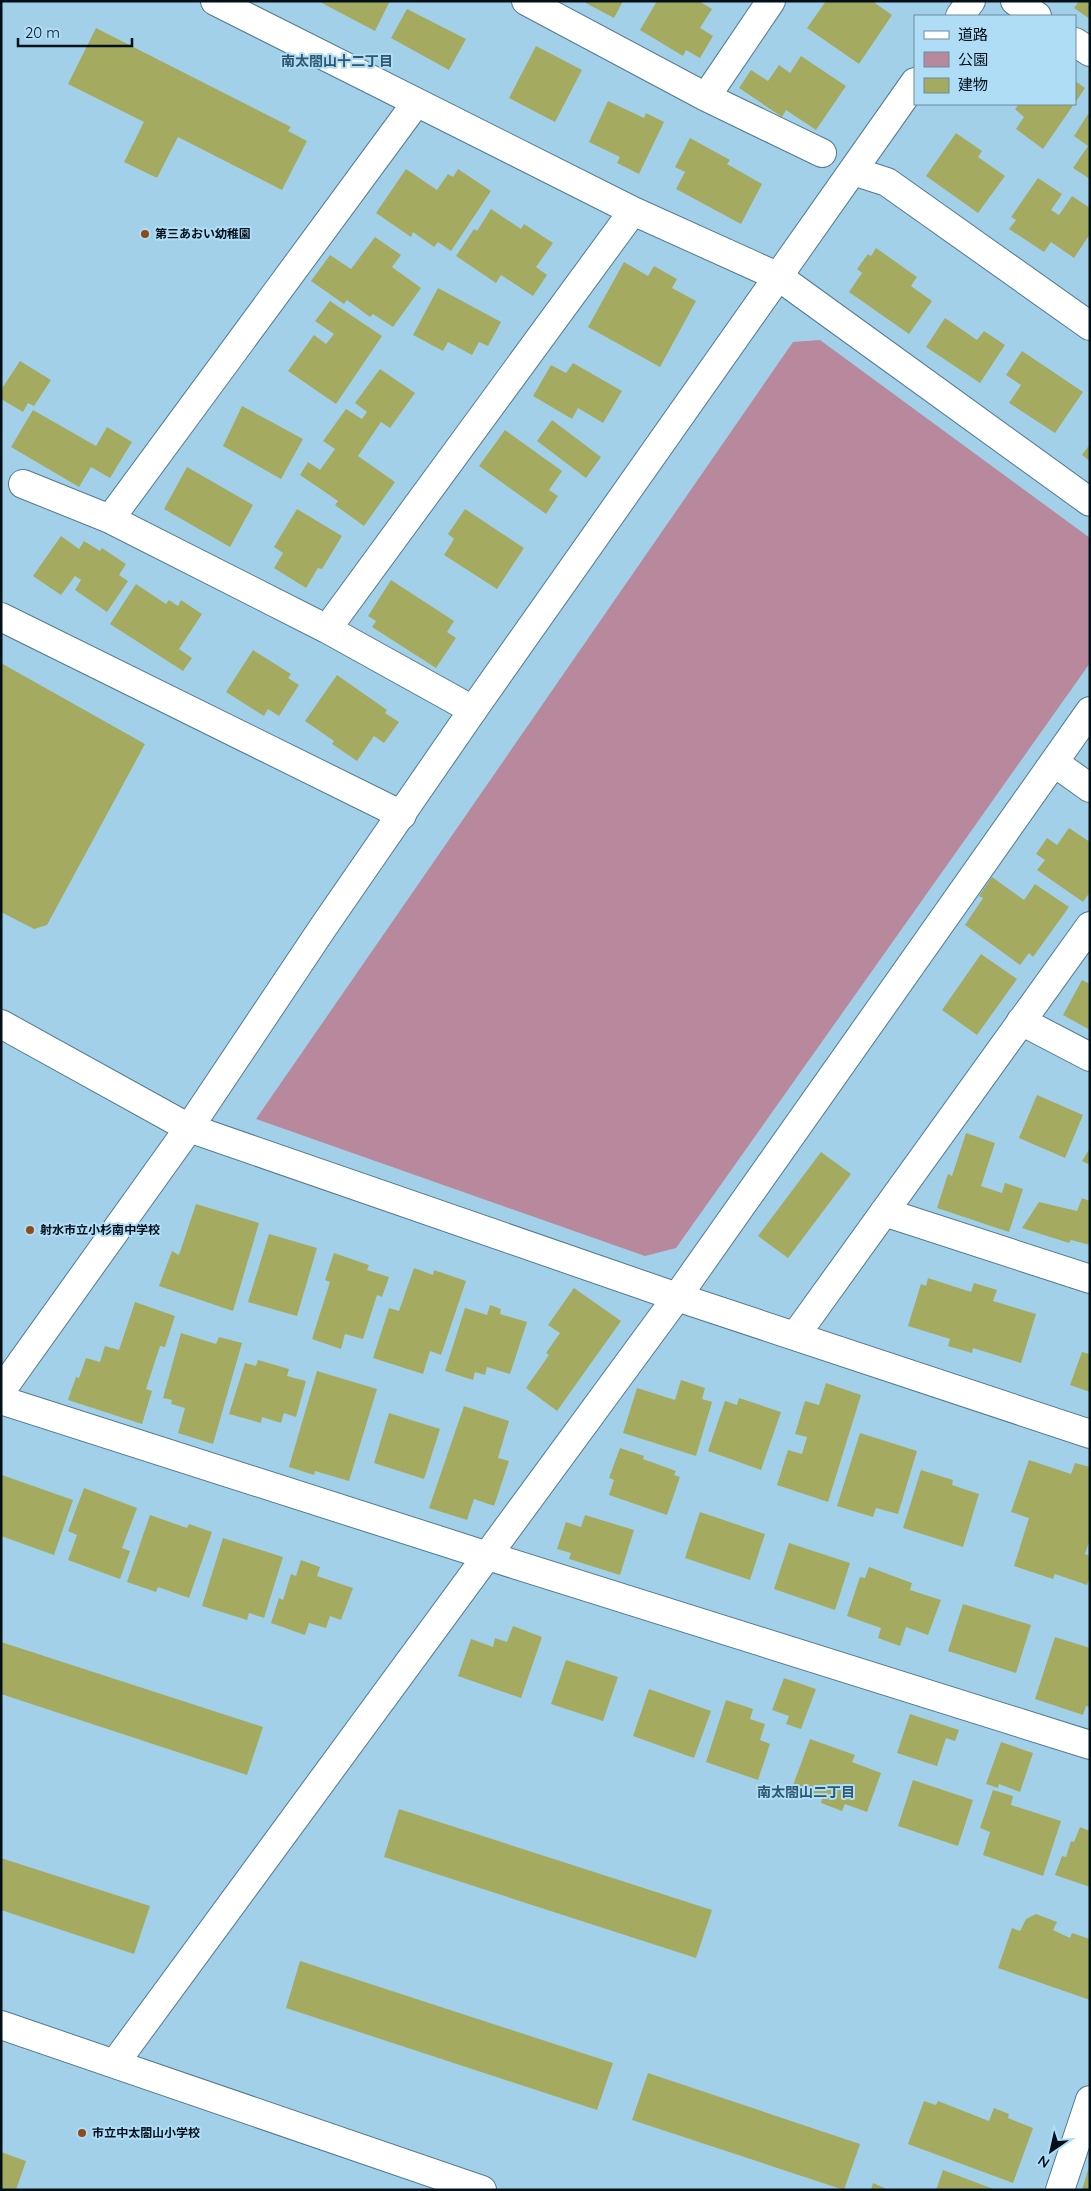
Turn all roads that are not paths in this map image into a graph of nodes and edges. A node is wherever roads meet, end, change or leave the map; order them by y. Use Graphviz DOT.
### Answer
graph roads {
  1 [pos="215,1"];
  2 [pos="526,1"];
  3 [pos="771,1"];
  4 [pos="971,1"];
  5 [pos="1015,1"];
  6 [pos="961,15"];
  7 [pos="1036,15"];
  8 [pos="1076,43"];
  9 [pos="1090,52"];
  10 [pos="914,83"];
  11 [pos="706,97"];
  12 [pos="416,103"];
  13 [pos="822,153"];
  14 [pos="853,171"];
  15 [pos="633,211"];
  16 [pos="779,277"];
  17 [pos="1090,326"];
  18 [pos="23,484"];
  19 [pos="1090,502"];
  20 [pos="110,519"];
  21 [pos="1,616"];
  22 [pos="327,630"];
  23 [pos="473,710"];
  24 [pos="1090,711"];
  25 [pos="1055,763"];
  26 [pos="1090,788"];
  27 [pos="402,814"];
  28 [pos="1090,926"];
  29 [pos="1021,1022"];
  30 [pos="1,1024"];
  31 [pos="1090,1057"];
  32 [pos="189,1128"];
  33 [pos="884,1212"];
  34 [pos="1090,1279"];
  35 [pos="677,1297"];
  36 [pos="795,1336"];
  37 [pos="1,1391"];
  38 [pos="1,1400"];
  39 [pos="1090,1434"];
  40 [pos="488,1556"];
  41 [pos="1090,1745"];
  42 [pos="1,2025"];
  43 [pos="115,2063"];
  44 [pos="1090,2100"];
  45 [pos="482,2190"];
  46 [pos="1060,2190"];
  1 -- 12 [label="street"];
  2 -- 11 [label="street"];
  3 -- 11 [label="street"];
  4 -- 6 [label="street"];
  5 -- 7 [label="street"];
  8 -- 9 [label="street"];
  10 -- 14 [label="street"];
  11 -- 13 [label="street"];
  12 -- 15 [label="street"];
  12 -- 20 [label="street"];
  14 -- 16 [label="street"];
  14 -- 17 [label="street"];
  15 -- 16 [label="street"];
  15 -- 22 [label="street"];
  16 -- 19 [label="street"];
  16 -- 23 [label="street"];
  18 -- 20 [label="street"];
  20 -- 22 [label="street"];
  21 -- 27 [label="street"];
  22 -- 23 [label="street"];
  23 -- 27 [label="street"];
  24 -- 25 [label="street"];
  25 -- 26 [label="street"];
  25 -- 35 [label="street"];
  27 -- 32 [label="street"];
  28 -- 29 [label="street"];
  29 -- 31 [label="street"];
  29 -- 33 [label="street"];
  30 -- 32 [label="street"];
  32 -- 35 [label="street"];
  32 -- 37 [label="street"];
  33 -- 34 [label="street"];
  33 -- 36 [label="street"];
  35 -- 36 [label="street"];
  35 -- 40 [label="street"];
  36 -- 39 [label="street"];
  38 -- 40 [label="street"];
  40 -- 41 [label="street"];
  40 -- 43 [label="street"];
  42 -- 43 [label="street"];
  43 -- 45 [label="street"];
  44 -- 46 [label="street"];
}
